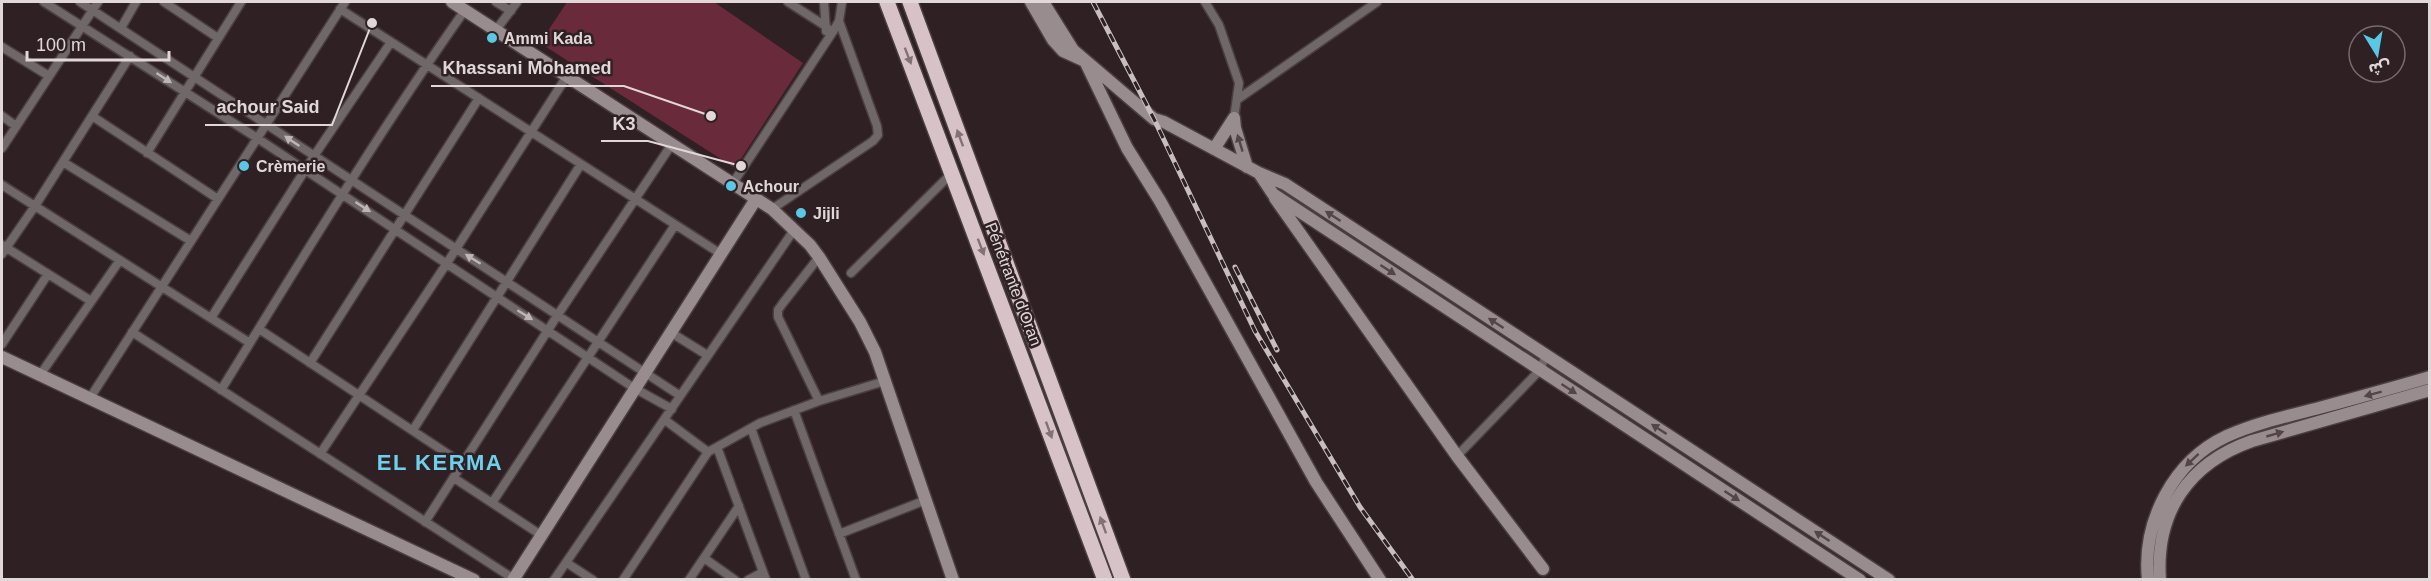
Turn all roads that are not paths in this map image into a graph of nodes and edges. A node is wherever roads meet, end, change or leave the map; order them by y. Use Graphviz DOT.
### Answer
graph roads {
  1 [pos="44,2"];
  2 [pos="80,2"];
  3 [pos="136,2"];
  4 [pos="165,2"];
  5 [pos="241,2"];
  6 [pos="452,2"];
  7 [pos="496,2"];
  8 [pos="517,2"];
  9 [pos="788,2"];
  10 [pos="824,2"];
  11 [pos="842,2"];
  12 [pos="887,2"];
  13 [pos="910,2"];
  14 [pos="1031,2"];
  15 [pos="1043,2"];
  16 [pos="1205,2"];
  17 [pos="1377,2"];
  18 [pos="342,5"];
  19 [pos="95,6"];
  20 [pos="465,10"];
  21 [pos="511,11"];
  22 [pos="838,21"];
  23 [pos="83,25"];
  24 [pos="827,27"];
  25 [pos="121,28"];
  26 [pos="496,30"];
  27 [pos="218,38"];
  28 [pos="391,42"];
  29 [pos="824,44"];
  30 [pos="2,47"];
  31 [pos="130,56"];
  32 [pos="1085,61"];
  33 [pos="426,65"];
  34 [pos="49,76"];
  35 [pos="567,76"];
  36 [pos="194,77"];
  37 [pos="184,91"];
  38 [pos="479,98"];
  39 [pos="1238,99"];
  40 [pos="2,116"];
  41 [pos="92,116"];
  42 [pos="1234,118"];
  43 [pos="266,124"];
  44 [pos="16,126"];
  45 [pos="532,131"];
  46 [pos="257,138"];
  47 [pos="672,144"];
  48 [pos="2,148"];
  49 [pos="1214,149"];
  50 [pos="147,153"];
  51 [pos="314,156"];
  52 [pos="63,162"];
  53 [pos="581,164"];
  54 [pos="1247,167"];
  55 [pos="305,170"];
  56 [pos="953,173"];
  57 [pos="1259,173"];
  58 [pos="351,181"];
  59 [pos="733,183"];
  60 [pos="2,185"];
  61 [pos="342,194"];
  62 [pos="1272,194"];
  63 [pos="218,199"];
  64 [pos="756,199"];
  65 [pos="636,200"];
  66 [pos="35,206"];
  67 [pos="772,209"];
  68 [pos="403,215"];
  69 [pos="675,225"];
  70 [pos="395,228"];
  71 [pos="794,230"];
  72 [pos="190,242"];
  73 [pos="456,248"];
  74 [pos="3,249"];
  75 [pos="721,254"];
  76 [pos="819,256"];
  77 [pos="120,260"];
  78 [pos="447,263"];
  79 [pos="851,273"];
  80 [pos="48,274"];
  81 [pos="508,281"];
  82 [pos="162,287"];
  83 [pos="498,298"];
  84 [pos="91,301"];
  85 [pos="557,316"];
  86 [pos="211,318"];
  87 [pos="259,329"];
  88 [pos="549,330"];
  89 [pos="132,332"];
  90 [pos="670,332"];
  91 [pos="597,342"];
  92 [pos="250,343"];
  93 [pos="2,344"];
  94 [pos="707,355"];
  95 [pos="1546,355"];
  96 [pos="2,357"];
  97 [pos="589,357"];
  98 [pos="310,363"];
  99 [pos="1540,369"];
  100 [pos="644,373"];
  101 [pos="40,375"];
  102 [pos="2430,377"];
  103 [pos="885,381"];
  104 [pos="634,388"];
  105 [pos="221,390"];
  106 [pos="2430,390"];
  107 [pos="359,395"];
  108 [pos="680,395"];
  109 [pos="90,398"];
  110 [pos="819,401"];
  111 [pos="672,409"];
  112 [pos="794,410"];
  113 [pos="665,420"];
  114 [pos="751,428"];
  115 [pos="412,430"];
  116 [pos="717,447"];
  117 [pos="708,452"];
  118 [pos="320,454"];
  119 [pos="1457,456"];
  120 [pos="463,464"];
  121 [pos="454,478"];
  122 [pos="926,500"];
  123 [pos="492,503"];
  124 [pos="739,506"];
  125 [pos="425,522"];
  126 [pos="839,534"];
  127 [pos="542,535"];
  128 [pos="704,558"];
  129 [pos="1856,558"];
  130 [pos="567,562"];
  131 [pos="1543,569"];
  132 [pos="1845,570"];
  133 [pos="765,576"];
  134 [pos="474,579"];
  135 [pos="513,579"];
  136 [pos="554,579"];
  137 [pos="593,579"];
  138 [pos="623,579"];
  139 [pos="689,579"];
  140 [pos="735,579"];
  141 [pos="748,579"];
  142 [pos="806,579"];
  143 [pos="856,579"];
  144 [pos="953,579"];
  145 [pos="1105,579"];
  146 [pos="1123,579"];
  147 [pos="1380,579"];
  148 [pos="1860,579"];
  149 [pos="1889,579"];
  150 [pos="2148,579"];
  151 [pos="2160,579"];
  1 -- 23 [label="street"];
  2 -- 19 [label="street"];
  3 -- 25 [label="street"];
  4 -- 27 [label="street"];
  5 -- 27 [label="street"];
  6 -- 20 [label="street"];
  7 -- 21 [label="street"];
  8 -- 21 [label="street"];
  9 -- 24 [label="street"];
  10 -- 24 [label="street"];
  11 -- 22 [label="street"];
  12 -- 56 [label="highway, Pénétrante d'Oran, one-way"];
  146 -- 13 [label="highway, Pénétrante d'Oran, one-way"];
  14 -- 32 [label="street"];
  15 -- 32 [label="street"];
  16 -- 39 [label="street"];
  17 -- 39 [label="street"];
  18 -- 28 [label="street"];
  18 -- 43 [label="street"];
  19 -- 23 [label="street"];
  19 -- 25 [label="street"];
  20 -- 26 [label="street"];
  20 -- 33 [label="street"];
  21 -- 26 [label="street"];
  22 -- 29 [label="street"];
  22 -- 67 [label="street"];
  23 -- 31 [label="street"];
  23 -- 34 [label="street"];
  24 -- 29 [label="street"];
  25 -- 36 [label="street"];
  26 -- 35 [label="street"];
  27 -- 36 [label="street"];
  28 -- 33 [label="street"];
  28 -- 51 [label="street"];
  29 -- 59 [label="street"];
  30 -- 34 [label="street"];
  31 -- 37 [label="street, one-way"];
  31 -- 41 [label="street"];
  32 -- 49 [label="street"];
  32 -- 147 [label="street"];
  33 -- 38 [label="street"];
  33 -- 58 [label="street"];
  34 -- 44 [label="street"];
  35 -- 45 [label="street"];
  35 -- 47 [label="street"];
  36 -- 37 [label="street"];
  36 -- 43 [label="street"];
  37 -- 46 [label="street"];
  37 -- 50 [label="street"];
  38 -- 45 [label="street"];
  38 -- 68 [label="street"];
  39 -- 42 [label="street"];
  40 -- 44 [label="street"];
  41 -- 50 [label="street"];
  41 -- 52 [label="street"];
  42 -- 49 [label="street"];
  54 -- 42 [label="street, one-way"];
  43 -- 46 [label="street"];
  51 -- 43 [label="street, one-way"];
  44 -- 48 [label="street"];
  45 -- 53 [label="street"];
  45 -- 73 [label="street"];
  46 -- 55 [label="street"];
  46 -- 63 [label="street"];
  47 -- 59 [label="street"];
  47 -- 65 [label="street"];
  49 -- 54 [label="street"];
  50 -- 63 [label="street"];
  51 -- 55 [label="street"];
  51 -- 58 [label="street"];
  52 -- 66 [label="street"];
  52 -- 72 [label="street"];
  53 -- 65 [label="street"];
  53 -- 81 [label="street"];
  54 -- 57 [label="street"];
  55 -- 61 [label="street"];
  55 -- 86 [label="street"];
  56 -- 79 [label="street"];
  56 -- 145 [label="highway, Pénétrante d'Oran, one-way"];
  57 -- 62 [label="street"];
  95 -- 57 [label="street, one-way"];
  58 -- 61 [label="street"];
  58 -- 68 [label="street"];
  59 -- 64 [label="street"];
  60 -- 66 [label="street"];
  61 -- 70 [label="street, one-way"];
  61 -- 87 [label="street"];
  62 -- 99 [label="street, one-way"];
  62 -- 119 [label="street"];
  63 -- 72 [label="street"];
  64 -- 67 [label="street"];
  64 -- 75 [label="street"];
  65 -- 69 [label="street"];
  65 -- 85 [label="street"];
  66 -- 74 [label="street"];
  66 -- 77 [label="street"];
  67 -- 71 [label="street"];
  68 -- 70 [label="street"];
  68 -- 73 [label="street"];
  69 -- 75 [label="street"];
  69 -- 91 [label="street"];
  70 -- 78 [label="street"];
  70 -- 98 [label="street"];
  71 -- 76 [label="street"];
  71 -- 94 [label="street"];
  72 -- 82 [label="street"];
  73 -- 78 [label="street"];
  81 -- 73 [label="street, one-way"];
  74 -- 80 [label="street"];
  75 -- 90 [label="street"];
  76 -- 103 [label="street"];
  76 -- 110 [label="street"];
  77 -- 82 [label="street"];
  77 -- 84 [label="street"];
  78 -- 83 [label="street"];
  78 -- 107 [label="street"];
  80 -- 84 [label="street"];
  80 -- 93 [label="street"];
  81 -- 83 [label="street"];
  81 -- 85 [label="street"];
  82 -- 86 [label="street"];
  82 -- 89 [label="street"];
  83 -- 88 [label="street, one-way"];
  83 -- 115 [label="street"];
  84 -- 101 [label="street"];
  85 -- 88 [label="street"];
  85 -- 91 [label="street"];
  86 -- 92 [label="street"];
  87 -- 92 [label="street"];
  87 -- 98 [label="street"];
  88 -- 97 [label="street"];
  88 -- 120 [label="street"];
  89 -- 105 [label="street"];
  89 -- 109 [label="street"];
  90 -- 94 [label="street"];
  90 -- 100 [label="street"];
  91 -- 97 [label="street"];
  91 -- 100 [label="street"];
  92 -- 105 [label="street"];
  94 -- 108 [label="street"];
  95 -- 99 [label="street"];
  129 -- 95 [label="street, one-way"];
  96 -- 101 [label="street"];
  97 -- 104 [label="street"];
  97 -- 123 [label="street"];
  98 -- 107 [label="street"];
  99 -- 119 [label="street"];
  99 -- 132 [label="street, one-way"];
  100 -- 104 [label="street"];
  100 -- 108 [label="street"];
  101 -- 109 [label="street"];
  102 -- 150 [label="street, one-way"];
  103 -- 110 [label="street"];
  103 -- 122 [label="street"];
  104 -- 111 [label="street"];
  104 -- 127 [label="street"];
  105 -- 118 [label="street"];
  151 -- 106 [label="street, one-way"];
  107 -- 115 [label="street"];
  107 -- 118 [label="street"];
  108 -- 111 [label="street"];
  109 -- 134 [label="street"];
  110 -- 112 [label="street"];
  111 -- 113 [label="street"];
  112 -- 114 [label="street"];
  112 -- 126 [label="street"];
  113 -- 117 [label="street"];
  113 -- 130 [label="street"];
  114 -- 116 [label="street"];
  114 -- 142 [label="street"];
  115 -- 120 [label="street"];
  116 -- 117 [label="street"];
  116 -- 124 [label="street"];
  117 -- 138 [label="street"];
  118 -- 125 [label="street"];
  119 -- 131 [label="street"];
  120 -- 121 [label="street"];
  121 -- 123 [label="street"];
  121 -- 125 [label="street"];
  122 -- 126 [label="street"];
  122 -- 144 [label="street"];
  123 -- 127 [label="street"];
  124 -- 128 [label="street"];
  124 -- 133 [label="street"];
  125 -- 135 [label="street"];
  126 -- 143 [label="street"];
  127 -- 135 [label="street"];
  128 -- 139 [label="street"];
  128 -- 140 [label="street"];
  129 -- 132 [label="street"];
  129 -- 149 [label="street"];
  130 -- 136 [label="street"];
  130 -- 137 [label="street"];
  132 -- 148 [label="street"];
  133 -- 141 [label="street"];
}
